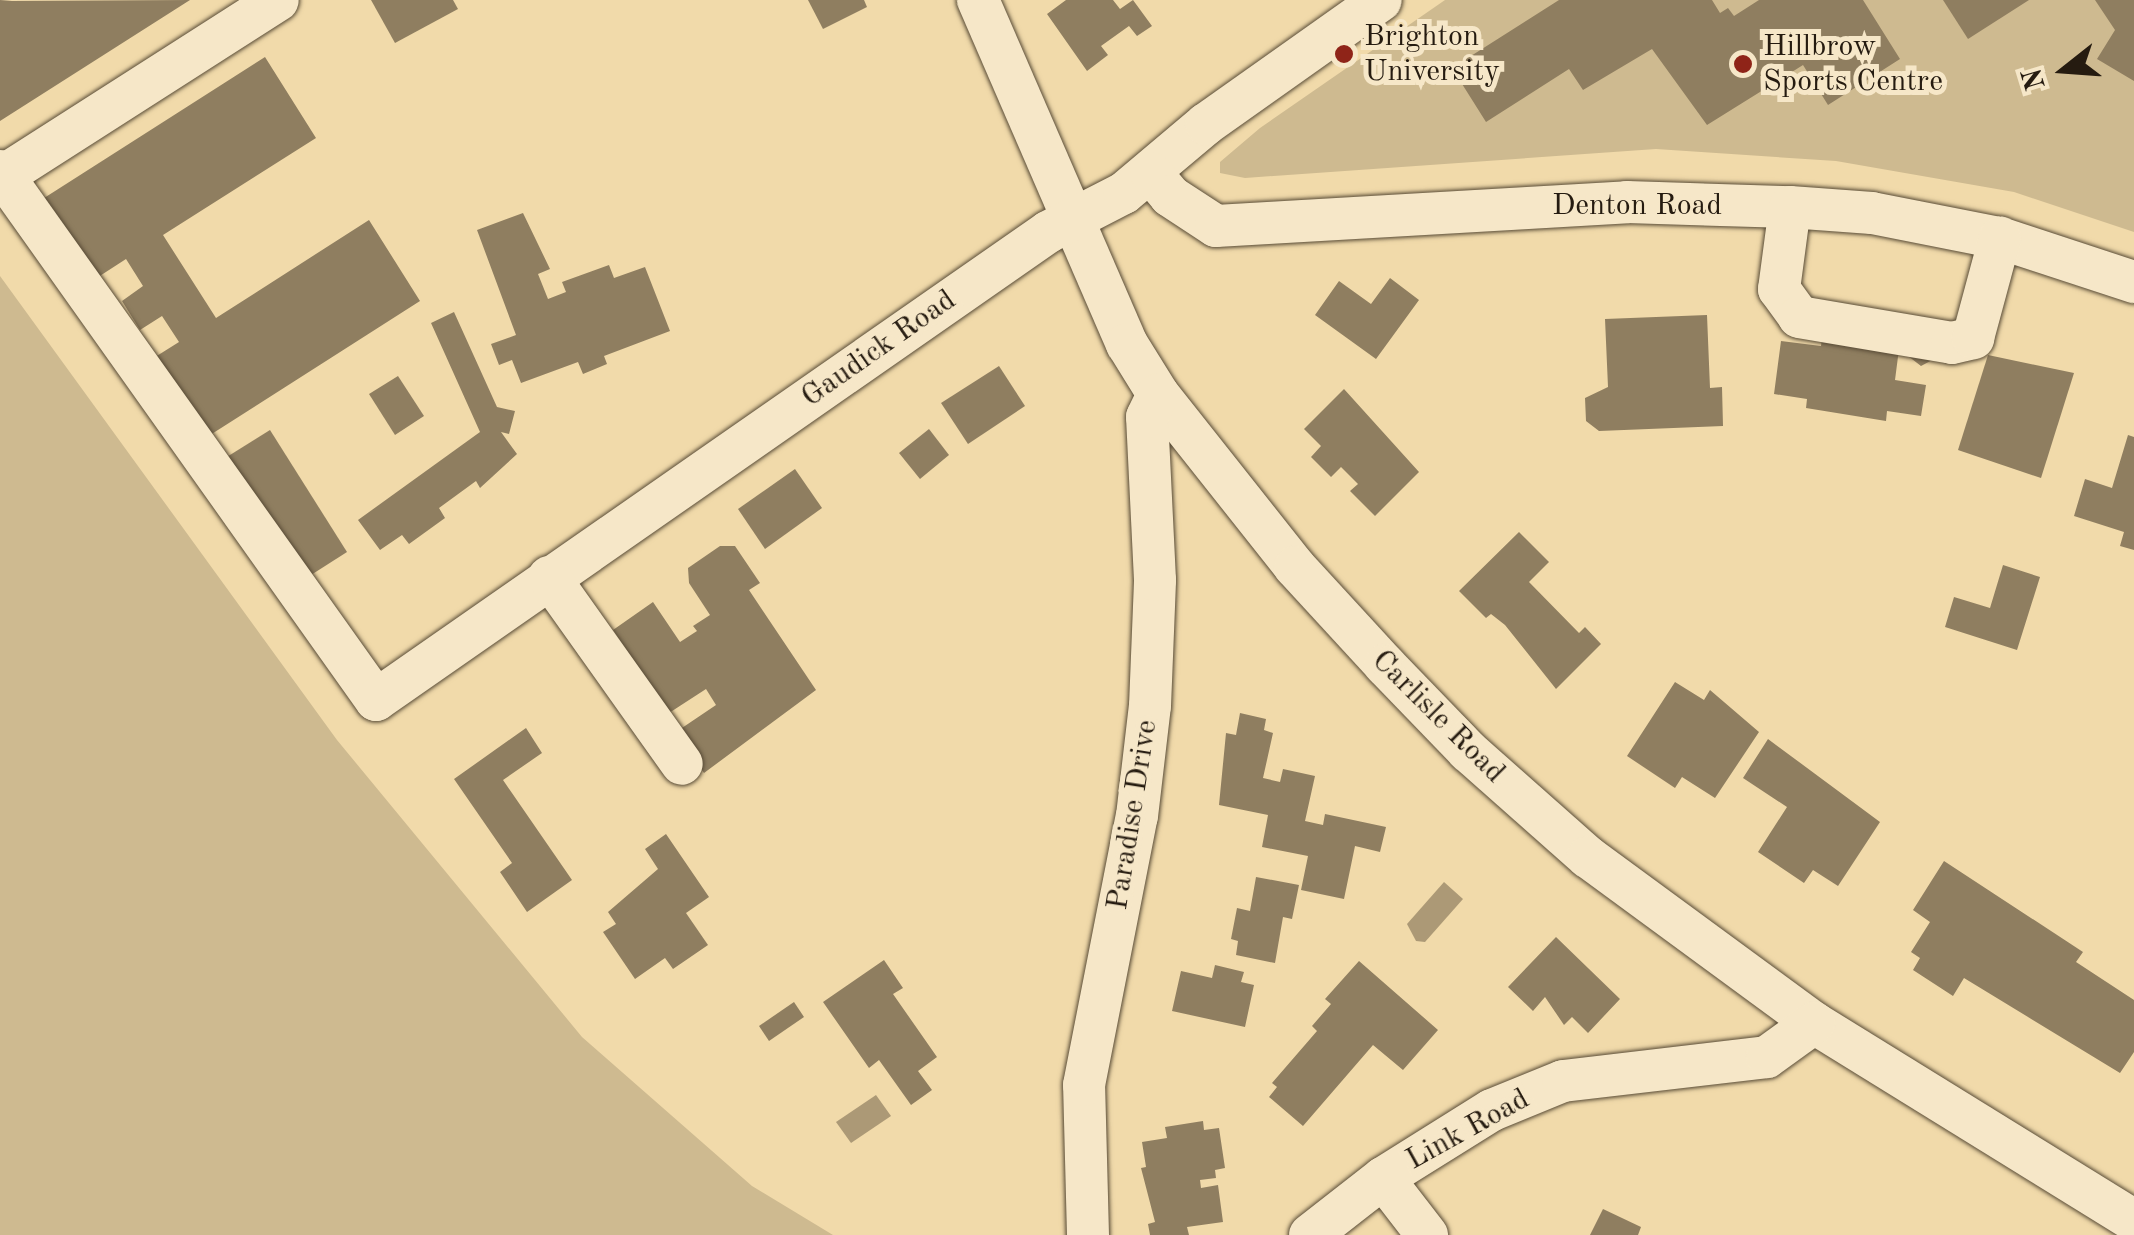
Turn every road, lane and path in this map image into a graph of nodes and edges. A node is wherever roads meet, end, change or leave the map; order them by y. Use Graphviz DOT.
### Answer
graph roads {
  1 [pos="278,0"];
  2 [pos="978,0"];
  3 [pos="1382,0"];
  4 [pos="1150,173"];
  5 [pos="2,174"];
  6 [pos="1790,207"];
  7 [pos="1076,221"];
  8 [pos="2000,238"];
  9 [pos="2134,282"];
  10 [pos="1158,394"];
  11 [pos="549,577"];
  12 [pos="682,764"];
  13 [pos="1814,1023"];
  14 [pos="1383,1178"];
  15 [pos="2130,1207"];
  16 [pos="1088,1235"];
  17 [pos="1310,1235"];
  18 [pos="1427,1235"];
  1 -- 5 [label="street"];
  2 -- 7 [label="street, Carlisle Road"];
  3 -- 4 [label="street, Gaudick Road"];
  4 -- 6 [label="street, Denton Road"];
  4 -- 7 [label="street, Gaudick Road"];
  5 -- 11 [label="street, Gaudick Road"];
  6 -- 8 [label="street, Denton Road"];
  6 -- 8 [label="street"];
  7 -- 10 [label="street, Carlisle Road"];
  7 -- 11 [label="street, Gaudick Road"];
  8 -- 9 [label="street, Denton Road"];
  10 -- 13 [label="street, Carlisle Road"];
  10 -- 16 [label="street, Paradise Drive"];
  11 -- 12 [label="street"];
  13 -- 14 [label="street, Link Road"];
  13 -- 15 [label="street, Carlisle Road"];
  14 -- 17 [label="street, Link Road"];
  14 -- 18 [label="street"];
}
